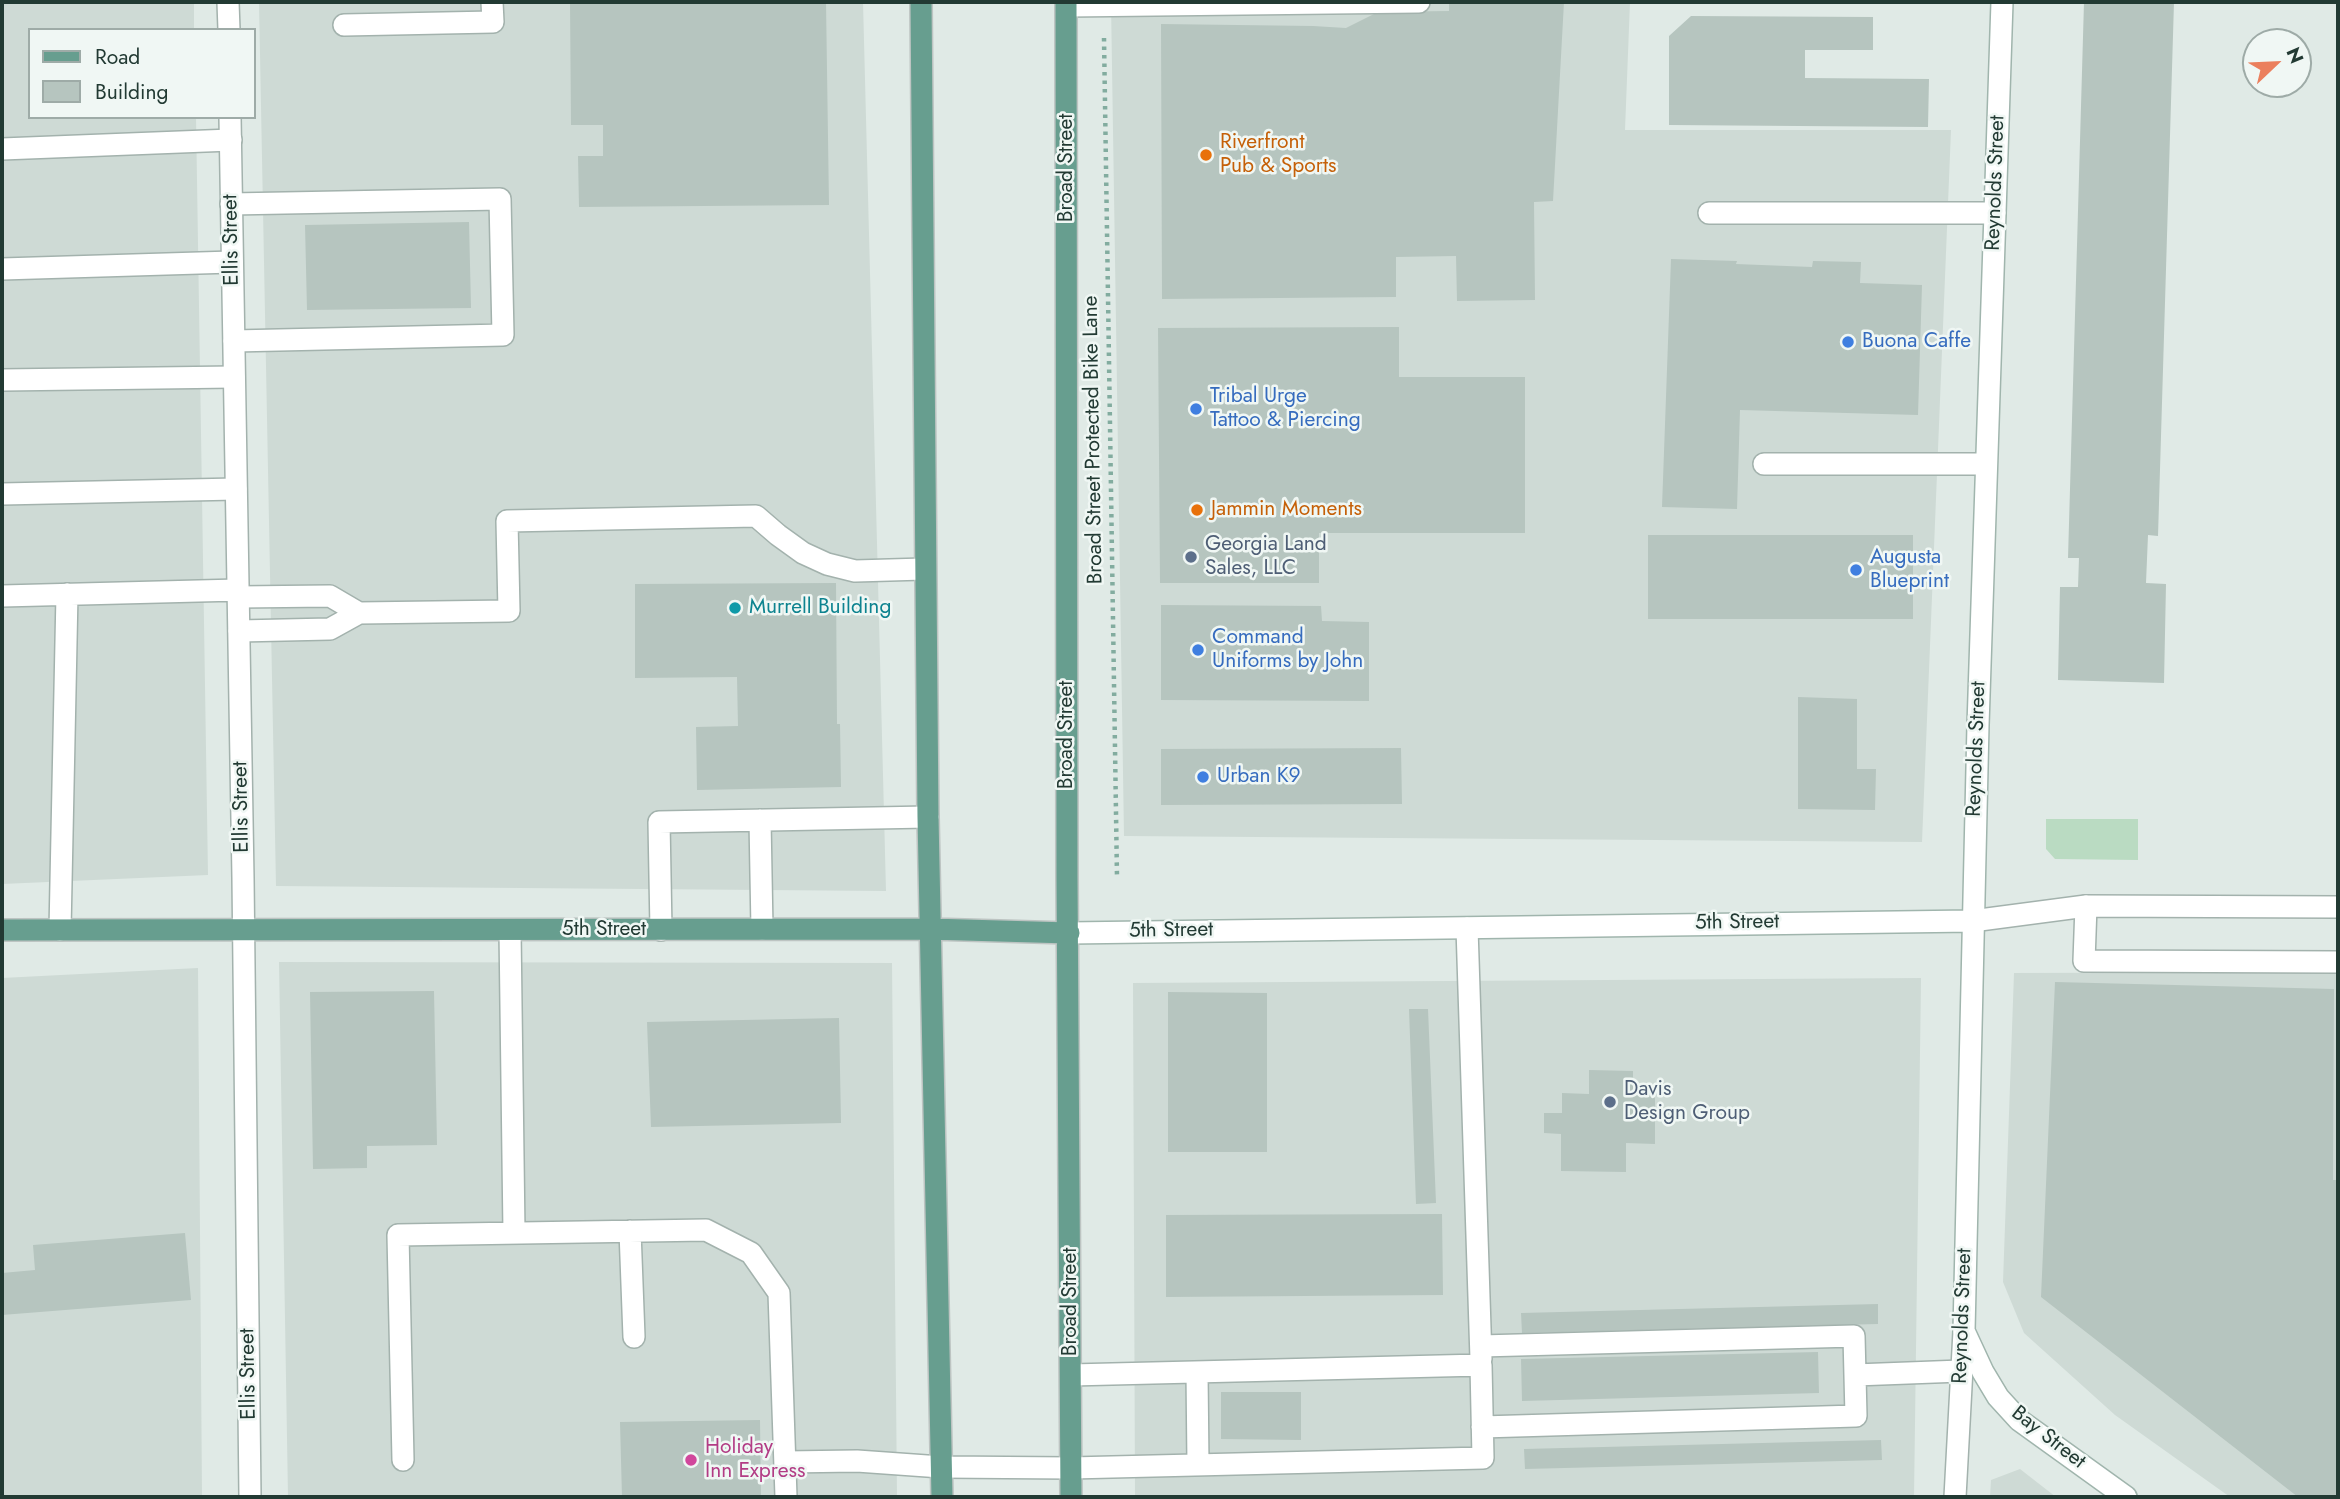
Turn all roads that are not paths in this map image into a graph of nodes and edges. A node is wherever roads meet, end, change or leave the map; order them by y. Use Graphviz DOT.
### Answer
graph roads {
  1 [pos="228,2"];
  2 [pos="492,2"];
  3 [pos="921,2"];
  4 [pos="1419,2"];
  5 [pos="2002,2"];
  6 [pos="1067,4"];
  7 [pos="344,25"];
  8 [pos="229,28"];
  9 [pos="230,119"];
  10 [pos="230,140"];
  11 [pos="2,149"];
  12 [pos="231,204"];
  13 [pos="1709,213"];
  14 [pos="1995,213"];
  15 [pos="232,262"];
  16 [pos="2,269"];
  17 [pos="234,341"];
  18 [pos="234,377"];
  19 [pos="2,380"];
  20 [pos="1764,464"];
  21 [pos="1985,464"];
  22 [pos="236,489"];
  23 [pos="2,494"];
  24 [pos="924,569"];
  25 [pos="67,594"];
  26 [pos="238,594"];
  27 [pos="2,596"];
  28 [pos="359,613"];
  29 [pos="239,631"];
  30 [pos="928,817"];
  31 [pos="760,820"];
  32 [pos="2085,906"];
  33 [pos="2338,907"];
  34 [pos="1972,921"];
  35 [pos="1467,928"];
  36 [pos="244,929"];
  37 [pos="761,929"];
  38 [pos="930,929"];
  39 [pos="2,930"];
  40 [pos="60,930"];
  41 [pos="510,930"];
  42 [pos="661,930"];
  43 [pos="1069,933"];
  44 [pos="2338,962"];
  45 [pos="630,1231"];
  46 [pos="514,1233"];
  47 [pos="1964,1331"];
  48 [pos="634,1337"];
  49 [pos="1480,1355"];
  50 [pos="1197,1371"];
  51 [pos="1961,1371"];
  52 [pos="1071,1375"];
  53 [pos="1854,1375"];
  54 [pos="1482,1427"];
  55 [pos="403,1460"];
  56 [pos="785,1462"];
  57 [pos="1198,1465"];
  58 [pos="941,1467"];
  59 [pos="1071,1468"];
  60 [pos="250,1497"];
  61 [pos="786,1497"];
  62 [pos="942,1497"];
  63 [pos="1071,1497"];
  64 [pos="1955,1497"];
  65 [pos="2126,1497"];
  1 -- 8 [label="main road"];
  2 -- 7 [label="main road"];
  3 -- 24 [label="main road"];
  4 -- 6 [label="main road"];
  5 -- 14 [label="main road, Reynolds Street"];
  6 -- 43 [label="main road, Broad Street"];
  9 -- 10 [label="main road, Ellis Street"];
  10 -- 11 [label="main road"];
  10 -- 12 [label="main road, Ellis Street"];
  12 -- 15 [label="main road, Ellis Street"];
  12 -- 17 [label="main road"];
  13 -- 14 [label="main road"];
  14 -- 21 [label="main road, Reynolds Street"];
  15 -- 16 [label="main road"];
  15 -- 17 [label="main road, Ellis Street"];
  17 -- 18 [label="main road, Ellis Street"];
  18 -- 19 [label="main road"];
  18 -- 22 [label="main road, Ellis Street"];
  20 -- 21 [label="main road"];
  21 -- 34 [label="main road, Reynolds Street"];
  22 -- 23 [label="main road"];
  22 -- 26 [label="main road, Ellis Street"];
  24 -- 28 [label="main road"];
  24 -- 30 [label="main road"];
  25 -- 26 [label="main road"];
  25 -- 27 [label="main road"];
  25 -- 40 [label="main road"];
  26 -- 28 [label="main road"];
  26 -- 29 [label="main road, Ellis Street"];
  28 -- 29 [label="main road"];
  29 -- 36 [label="main road, Ellis Street"];
  30 -- 31 [label="main road"];
  30 -- 38 [label="main road"];
  31 -- 37 [label="main road"];
  31 -- 42 [label="main road"];
  32 -- 33 [label="main road, 5th Street"];
  32 -- 34 [label="main road, 5th Street"];
  32 -- 44 [label="main road"];
  34 -- 35 [label="main road, 5th Street"];
  34 -- 47 [label="main road, Reynolds Street"];
  35 -- 43 [label="main road, 5th Street"];
  35 -- 49 [label="main road"];
  36 -- 40 [label="main road, 5th Street"];
  36 -- 41 [label="main road, 5th Street"];
  36 -- 60 [label="main road, Ellis Street"];
  37 -- 38 [label="main road, 5th Street"];
  37 -- 42 [label="main road, 5th Street"];
  38 -- 43 [label="main road, 5th Street"];
  38 -- 58 [label="main road"];
  39 -- 40 [label="main road, 5th Street"];
  41 -- 42 [label="main road, 5th Street"];
  41 -- 46 [label="main road"];
  43 -- 52 [label="main road, Broad Street"];
  45 -- 46 [label="main road"];
  45 -- 48 [label="main road"];
  45 -- 56 [label="main road"];
  46 -- 55 [label="main road"];
  47 -- 51 [label="main road, Reynolds Street"];
  47 -- 65 [label="main road, Bay Street"];
  49 -- 50 [label="main road"];
  49 -- 53 [label="main road"];
  49 -- 54 [label="main road"];
  50 -- 52 [label="main road"];
  50 -- 57 [label="main road"];
  51 -- 53 [label="main road"];
  51 -- 64 [label="main road, Reynolds Street"];
  52 -- 59 [label="main road, Broad Street"];
  53 -- 54 [label="main road"];
  54 -- 57 [label="main road"];
  56 -- 58 [label="main road"];
  56 -- 61 [label="main road"];
  57 -- 59 [label="main road"];
  58 -- 59 [label="main road"];
  58 -- 62 [label="main road"];
  59 -- 63 [label="main road, Broad Street"];
}
